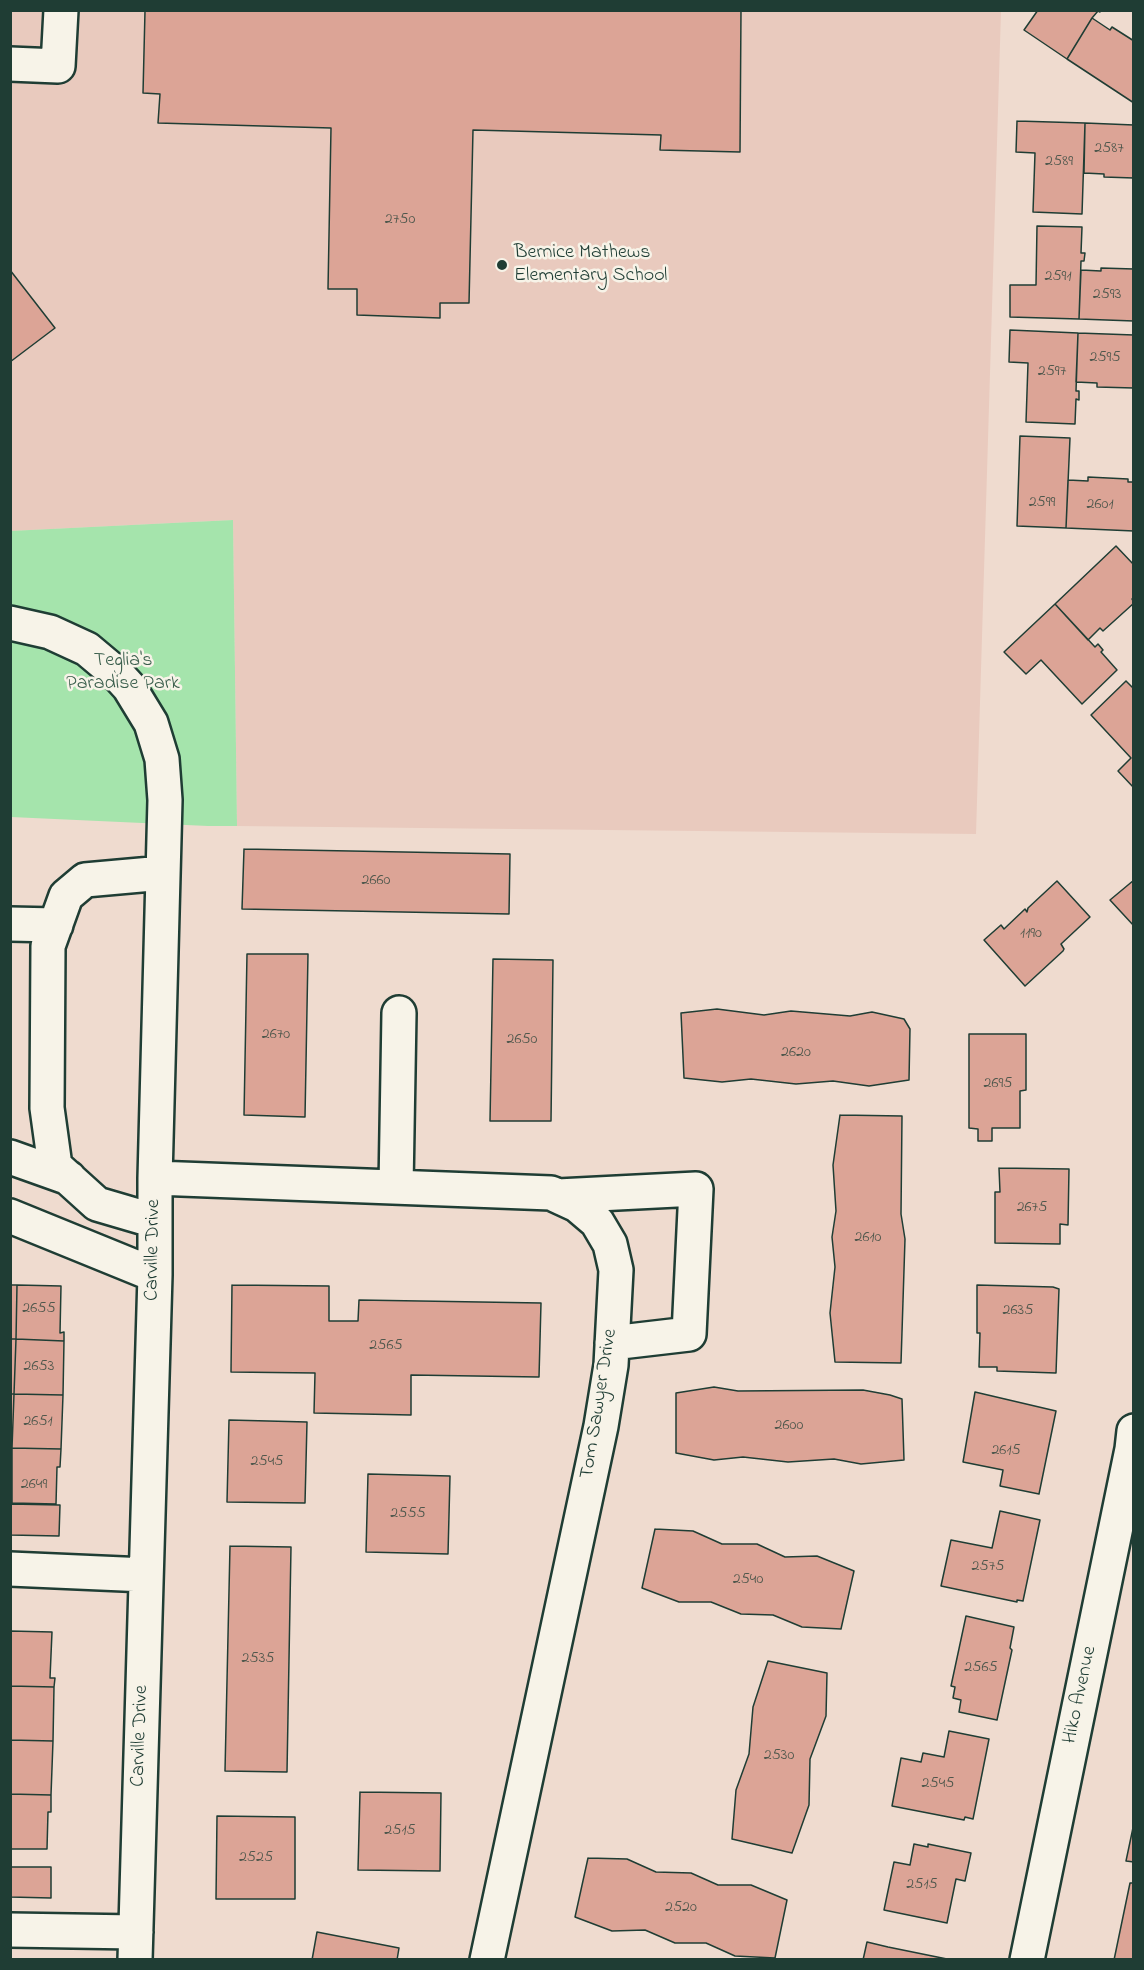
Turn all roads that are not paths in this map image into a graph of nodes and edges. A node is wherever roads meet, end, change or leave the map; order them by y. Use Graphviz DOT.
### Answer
graph roads {
  1 [pos="61,10"];
  2 [pos="10,64"];
  3 [pos="10,623"];
  4 [pos="163,873"];
  5 [pos="10,924"];
  6 [pos="56,925"];
  7 [pos="399,1013"];
  8 [pos="10,1157"];
  9 [pos="69,1178"];
  10 [pos="155,1178"];
  11 [pos="396,1187"];
  12 [pos="558,1197"];
  13 [pos="10,1216"];
  14 [pos="155,1221"];
  15 [pos="155,1275"];
  16 [pos="612,1343"];
  17 [pos="1134,1431"];
  18 [pos="10,1569"];
  19 [pos="146,1575"];
  20 [pos="10,1930"];
  21 [pos="135,1946"];
  22 [pos="487,1959"];
  23 [pos="1027,1959"];
  1 -- 2 [label="street"];
  3 -- 4 [label="street, Carville Drive"];
  4 -- 6 [label="street"];
  4 -- 10 [label="street, Carville Drive"];
  5 -- 6 [label="street"];
  6 -- 9 [label="street"];
  7 -- 11 [label="street"];
  8 -- 9 [label="street"];
  9 -- 14 [label="street"];
  10 -- 11 [label="street, Tom Sawyer Drive"];
  10 -- 14 [label="street, Carville Drive"];
  11 -- 12 [label="street, Tom Sawyer Drive"];
  12 -- 16 [label="street, Tom Sawyer Drive"];
  12 -- 16 [label="street"];
  13 -- 15 [label="street"];
  14 -- 15 [label="street, Carville Drive"];
  15 -- 19 [label="street, Carville Drive"];
  16 -- 22 [label="street, Tom Sawyer Drive"];
  17 -- 23 [label="street, Hiko Avenue"];
  18 -- 19 [label="street"];
  19 -- 21 [label="street, Carville Drive"];
  20 -- 21 [label="street"];
}
